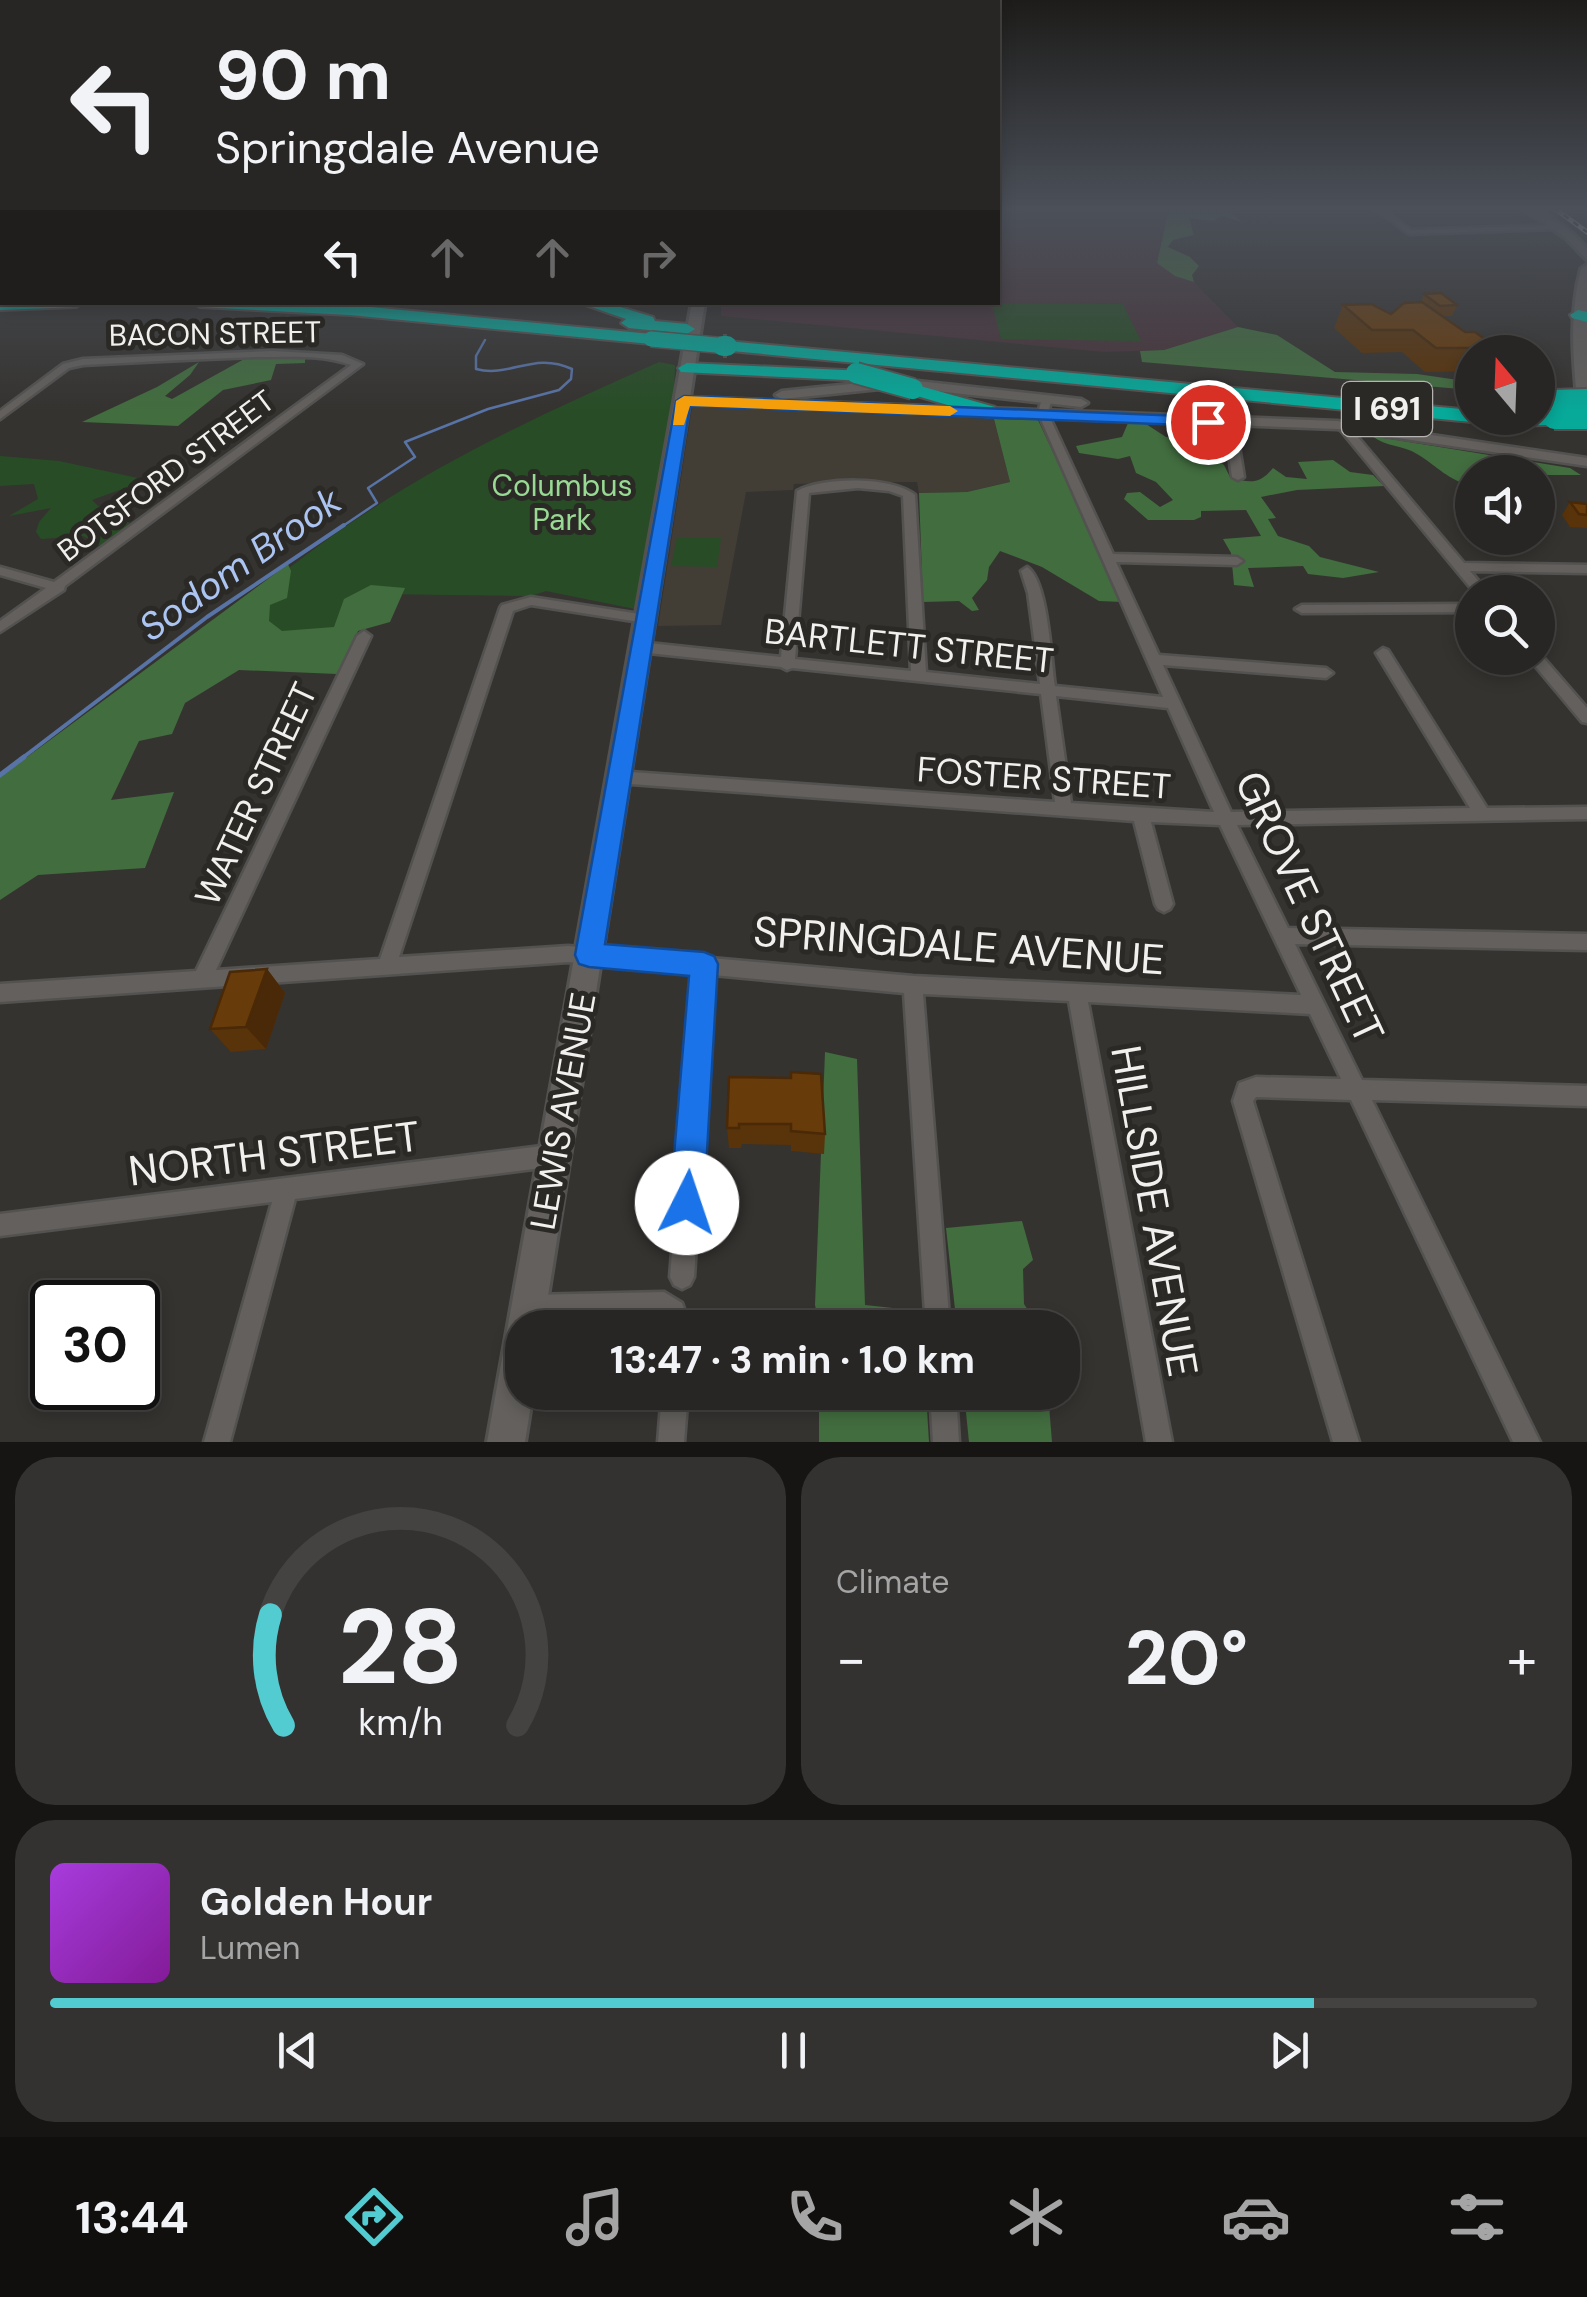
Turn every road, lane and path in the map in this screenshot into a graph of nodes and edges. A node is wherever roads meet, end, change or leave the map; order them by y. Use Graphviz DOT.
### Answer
graph roads {
  1 [pos="1587,275"];
  2 [pos="256,305"];
  3 [pos="441,305"];
  4 [pos="593,305"];
  5 [pos="698,305"];
  6 [pos="1583,323"];
  7 [pos="654,329"];
  8 [pos="735,344"];
  9 [pos="357,361"];
  10 [pos="687,368"];
  11 [pos="28,382"];
  12 [pos="44,382"];
  13 [pos="1455,400"];
  14 [pos="684,401"];
  15 [pos="754,401"];
  16 [pos="1301,401"];
  17 [pos="1587,403"];
  18 [pos="1555,405"];
  19 [pos="1046,406"];
  20 [pos="1555,409"];
  21 [pos="988,412"];
  22 [pos="1455,415"];
  23 [pos="0,416"];
  24 [pos="1227,420"];
  25 [pos="1587,420"];
  26 [pos="1342,425"];
  27 [pos="1587,462"];
  28 [pos="1238,477"];
  29 [pos="1108,558"];
  30 [pos="1237,561"];
  31 [pos="1459,566"];
  32 [pos="1587,569"];
  33 [pos="0,571"];
  34 [pos="1027,571"];
  35 [pos="1467,575"];
  36 [pos="58,587"];
  37 [pos="1455,608"];
  38 [pos="1302,609"];
  39 [pos="646,618"];
  40 [pos="0,628"];
  41 [pos="364,636"];
  42 [pos="640,648"];
  43 [pos="1383,653"];
  44 [pos="1154,659"];
  45 [pos="788,664"];
  46 [pos="1326,673"];
  47 [pos="1550,675"];
  48 [pos="920,678"];
  49 [pos="1048,690"];
  50 [pos="1173,703"];
  51 [pos="1587,718"];
  52 [pos="617,777"];
  53 [pos="1064,809"];
  54 [pos="1587,813"];
  55 [pos="1141,815"];
  56 [pos="1483,816"];
  57 [pos="1226,820"];
  58 [pos="1164,904"];
  59 [pos="1282,936"];
  60 [pos="1587,942"];
  61 [pos="589,955"];
  62 [pos="704,964"];
  63 [pos="386,966"];
  64 [pos="202,979"];
  65 [pos="912,985"];
  66 [pos="0,993"];
  67 [pos="1077,994"];
  68 [pos="1315,1004"];
  69 [pos="1356,1089"];
  70 [pos="1587,1096"];
  71 [pos="557,1155"];
  72 [pos="286,1190"];
  73 [pos="0,1225"];
  74 [pos="682,1277"];
  75 [pos="528,1310"];
  76 [pos="626,1310"];
  77 [pos="669,1310"];
  78 [pos="937,1310"];
  79 [pos="511,1410"];
  80 [pos="674,1410"];
  81 [pos="943,1410"];
  82 [pos="216,1442"];
  83 [pos="506,1442"];
  84 [pos="672,1442"];
  85 [pos="946,1442"];
  86 [pos="1159,1442"];
  87 [pos="1346,1442"];
  88 [pos="1527,1442"];
  1 -- 6 [label="main road"];
  2 -- 7 [label="highway, I 691"];
  3 -- 7 [label="highway, I 691"];
  4 -- 7 [label="highway"];
  5 -- 10 [label="main road, LEWIS AVENUE"];
  6 -- 25 [label="main road"];
  7 -- 8 [label="highway, I 691, bridge"];
  7 -- 8 [label="highway, I 691"];
  8 -- 13 [label="highway, I 691"];
  8 -- 16 [label="highway, I 691"];
  8 -- 21 [label="highway, bridge"];
  9 -- 12 [label="street, BACON STREET"];
  9 -- 36 [label="street, BOTSFORD STREET"];
  10 -- 14 [label="main road, LEWIS AVENUE"];
  10 -- 16 [label="highway"];
  11 -- 12 [label="street"];
  12 -- 23 [label="street"];
  14 -- 15 [label="street"];
  14 -- 39 [label="main road, LEWIS AVENUE"];
  15 -- 19 [label="street"];
  15 -- 21 [label="street"];
  16 -- 22 [label="highway, I 691"];
  17 -- 18 [label="highway, bridge"];
  19 -- 21 [label="street"];
  19 -- 24 [label="street"];
  19 -- 29 [label="street, GROVE STREET"];
  20 -- 25 [label="highway, bridge"];
  24 -- 26 [label="street"];
  24 -- 28 [label="street"];
  26 -- 27 [label="street"];
  26 -- 31 [label="street"];
  29 -- 30 [label="street"];
  29 -- 44 [label="street, GROVE STREET"];
  31 -- 32 [label="street"];
  31 -- 35 [label="street"];
  33 -- 36 [label="street"];
  34 -- 49 [label="street"];
  36 -- 40 [label="street, BOTSFORD STREET"];
  37 -- 38 [label="street"];
  39 -- 42 [label="main road, LEWIS AVENUE"];
  39 -- 63 [label="street"];
  41 -- 64 [label="street, WATER STREET"];
  42 -- 45 [label="street, BARTLETT STREET"];
  42 -- 52 [label="main road, LEWIS AVENUE"];
  43 -- 56 [label="street"];
  44 -- 46 [label="street"];
  44 -- 50 [label="street, GROVE STREET"];
  45 -- 48 [label="street, BARTLETT STREET"];
  45 -- 48 [label="street"];
  47 -- 51 [label="street"];
  48 -- 49 [label="street, BARTLETT STREET"];
  49 -- 50 [label="street, BARTLETT STREET"];
  49 -- 53 [label="street"];
  50 -- 57 [label="street, GROVE STREET"];
  52 -- 53 [label="street, FOSTER STREET"];
  52 -- 61 [label="main road, LEWIS AVENUE"];
  53 -- 55 [label="street, FOSTER STREET"];
  54 -- 56 [label="street, FOSTER STREET"];
  55 -- 57 [label="street, FOSTER STREET"];
  55 -- 58 [label="street"];
  56 -- 57 [label="street, FOSTER STREET"];
  57 -- 59 [label="street, GROVE STREET"];
  59 -- 60 [label="street"];
  59 -- 68 [label="street, GROVE STREET"];
  61 -- 62 [label="street, SPRINGDALE AVENUE"];
  61 -- 63 [label="street, SPRINGDALE AVENUE"];
  61 -- 71 [label="main road, LEWIS AVENUE"];
  62 -- 65 [label="street, SPRINGDALE AVENUE"];
  62 -- 74 [label="street"];
  63 -- 64 [label="street, SPRINGDALE AVENUE"];
  64 -- 66 [label="street, SPRINGDALE AVENUE"];
  65 -- 67 [label="street, SPRINGDALE AVENUE"];
  65 -- 78 [label="street"];
  67 -- 68 [label="street, SPRINGDALE AVENUE"];
  67 -- 86 [label="street, HILLSIDE AVENUE"];
  68 -- 69 [label="street, GROVE STREET"];
  69 -- 70 [label="street"];
  69 -- 87 [label="street"];
  69 -- 88 [label="street, GROVE STREET"];
  71 -- 72 [label="street, NORTH STREET"];
  71 -- 75 [label="main road, LEWIS AVENUE"];
  72 -- 73 [label="street, NORTH STREET"];
  72 -- 82 [label="street"];
  76 -- 77 [label="street"];
  79 -- 83 [label="main road, LEWIS AVENUE"];
  80 -- 84 [label="street"];
  81 -- 85 [label="street"];
}
